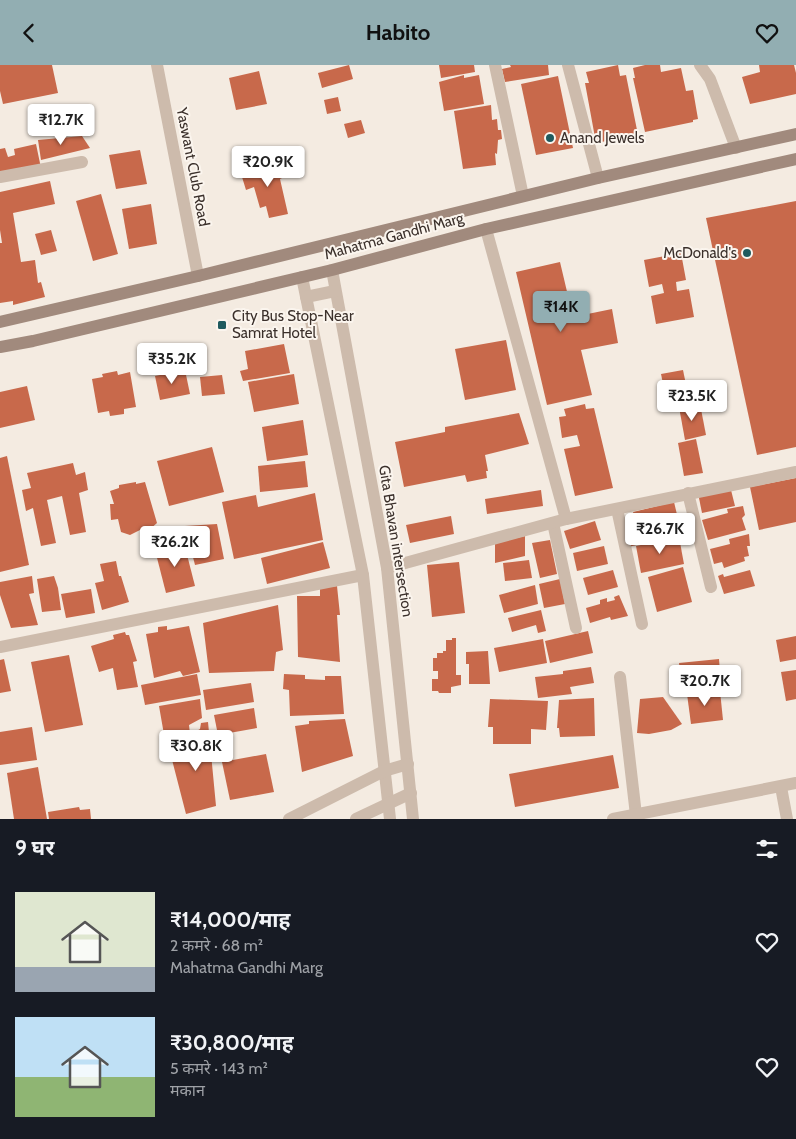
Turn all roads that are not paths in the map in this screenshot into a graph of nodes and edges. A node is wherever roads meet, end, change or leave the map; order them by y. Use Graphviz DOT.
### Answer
graph roads {
  1 [pos="157,65"];
  2 [pos="495,65"];
  3 [pos="568,65"];
  4 [pos="700,65"];
  5 [pos="796,134"];
  6 [pos="736,147"];
  7 [pos="796,159"];
  8 [pos="82,162"];
  9 [pos="0,177"];
  10 [pos="598,178"];
  11 [pos="523,197"];
  12 [pos="486,229"];
  13 [pos="332,270"];
  14 [pos="198,276"];
  15 [pos="302,277"];
  16 [pos="336,291"];
  17 [pos="306,297"];
  18 [pos="0,322"];
  19 [pos="0,347"];
  20 [pos="796,472"];
  21 [pos="688,493"];
  22 [pos="617,509"];
  23 [pos="566,519"];
  24 [pos="553,523"];
  25 [pos="387,568"];
  26 [pos="363,575"];
  27 [pos="712,587"];
  28 [pos="642,624"];
  29 [pos="576,628"];
  30 [pos="0,647"];
  31 [pos="620,677"];
  32 [pos="408,764"];
  33 [pos="384,771"];
  34 [pos="796,783"];
  35 [pos="781,787"];
  36 [pos="411,793"];
  37 [pos="388,803"];
  38 [pos="673,814"];
  39 [pos="636,815"];
  40 [pos="289,819"];
  41 [pos="356,819"];
  42 [pos="390,819"];
  43 [pos="413,819"];
  44 [pos="613,819"];
  45 [pos="787,819"];
  1 -- 14 [label="street, Yaswant Club Road"];
  2 -- 11 [label="street"];
  3 -- 10 [label="street"];
  4 -- 6 [label="street"];
  5 -- 6 [label="main road, Mahatma Gandhi Marg"];
  6 -- 10 [label="main road, Mahatma Gandhi Marg"];
  7 -- 12 [label="main road, Mahatma Gandhi Marg"];
  8 -- 9 [label="street"];
  10 -- 11 [label="main road, Mahatma Gandhi Marg"];
  11 -- 14 [label="main road, Mahatma Gandhi Marg"];
  12 -- 13 [label="main road, Mahatma Gandhi Marg"];
  12 -- 23 [label="street"];
  13 -- 15 [label="main road, Mahatma Gandhi Marg"];
  13 -- 16 [label="street, Gita Bhavan intersection"];
  14 -- 18 [label="main road, Mahatma Gandhi Marg"];
  15 -- 17 [label="street"];
  15 -- 19 [label="main road, Mahatma Gandhi Marg"];
  16 -- 17 [label="street"];
  16 -- 25 [label="street, Gita Bhavan intersection"];
  17 -- 26 [label="street"];
  20 -- 21 [label="street"];
  21 -- 22 [label="street"];
  21 -- 27 [label="street"];
  22 -- 23 [label="street"];
  22 -- 28 [label="street"];
  23 -- 24 [label="street"];
  24 -- 25 [label="street"];
  24 -- 29 [label="street"];
  25 -- 32 [label="street, Gita Bhavan intersection"];
  26 -- 30 [label="street"];
  26 -- 33 [label="street"];
  31 -- 39 [label="street"];
  32 -- 33 [label="street"];
  32 -- 36 [label="street, Gita Bhavan intersection"];
  33 -- 37 [label="street"];
  33 -- 40 [label="street"];
  34 -- 35 [label="street"];
  35 -- 38 [label="street"];
  35 -- 45 [label="street"];
  36 -- 37 [label="street"];
  36 -- 43 [label="street, Gita Bhavan intersection"];
  37 -- 41 [label="street"];
  37 -- 42 [label="street"];
  38 -- 39 [label="street"];
  39 -- 44 [label="street"];
}
